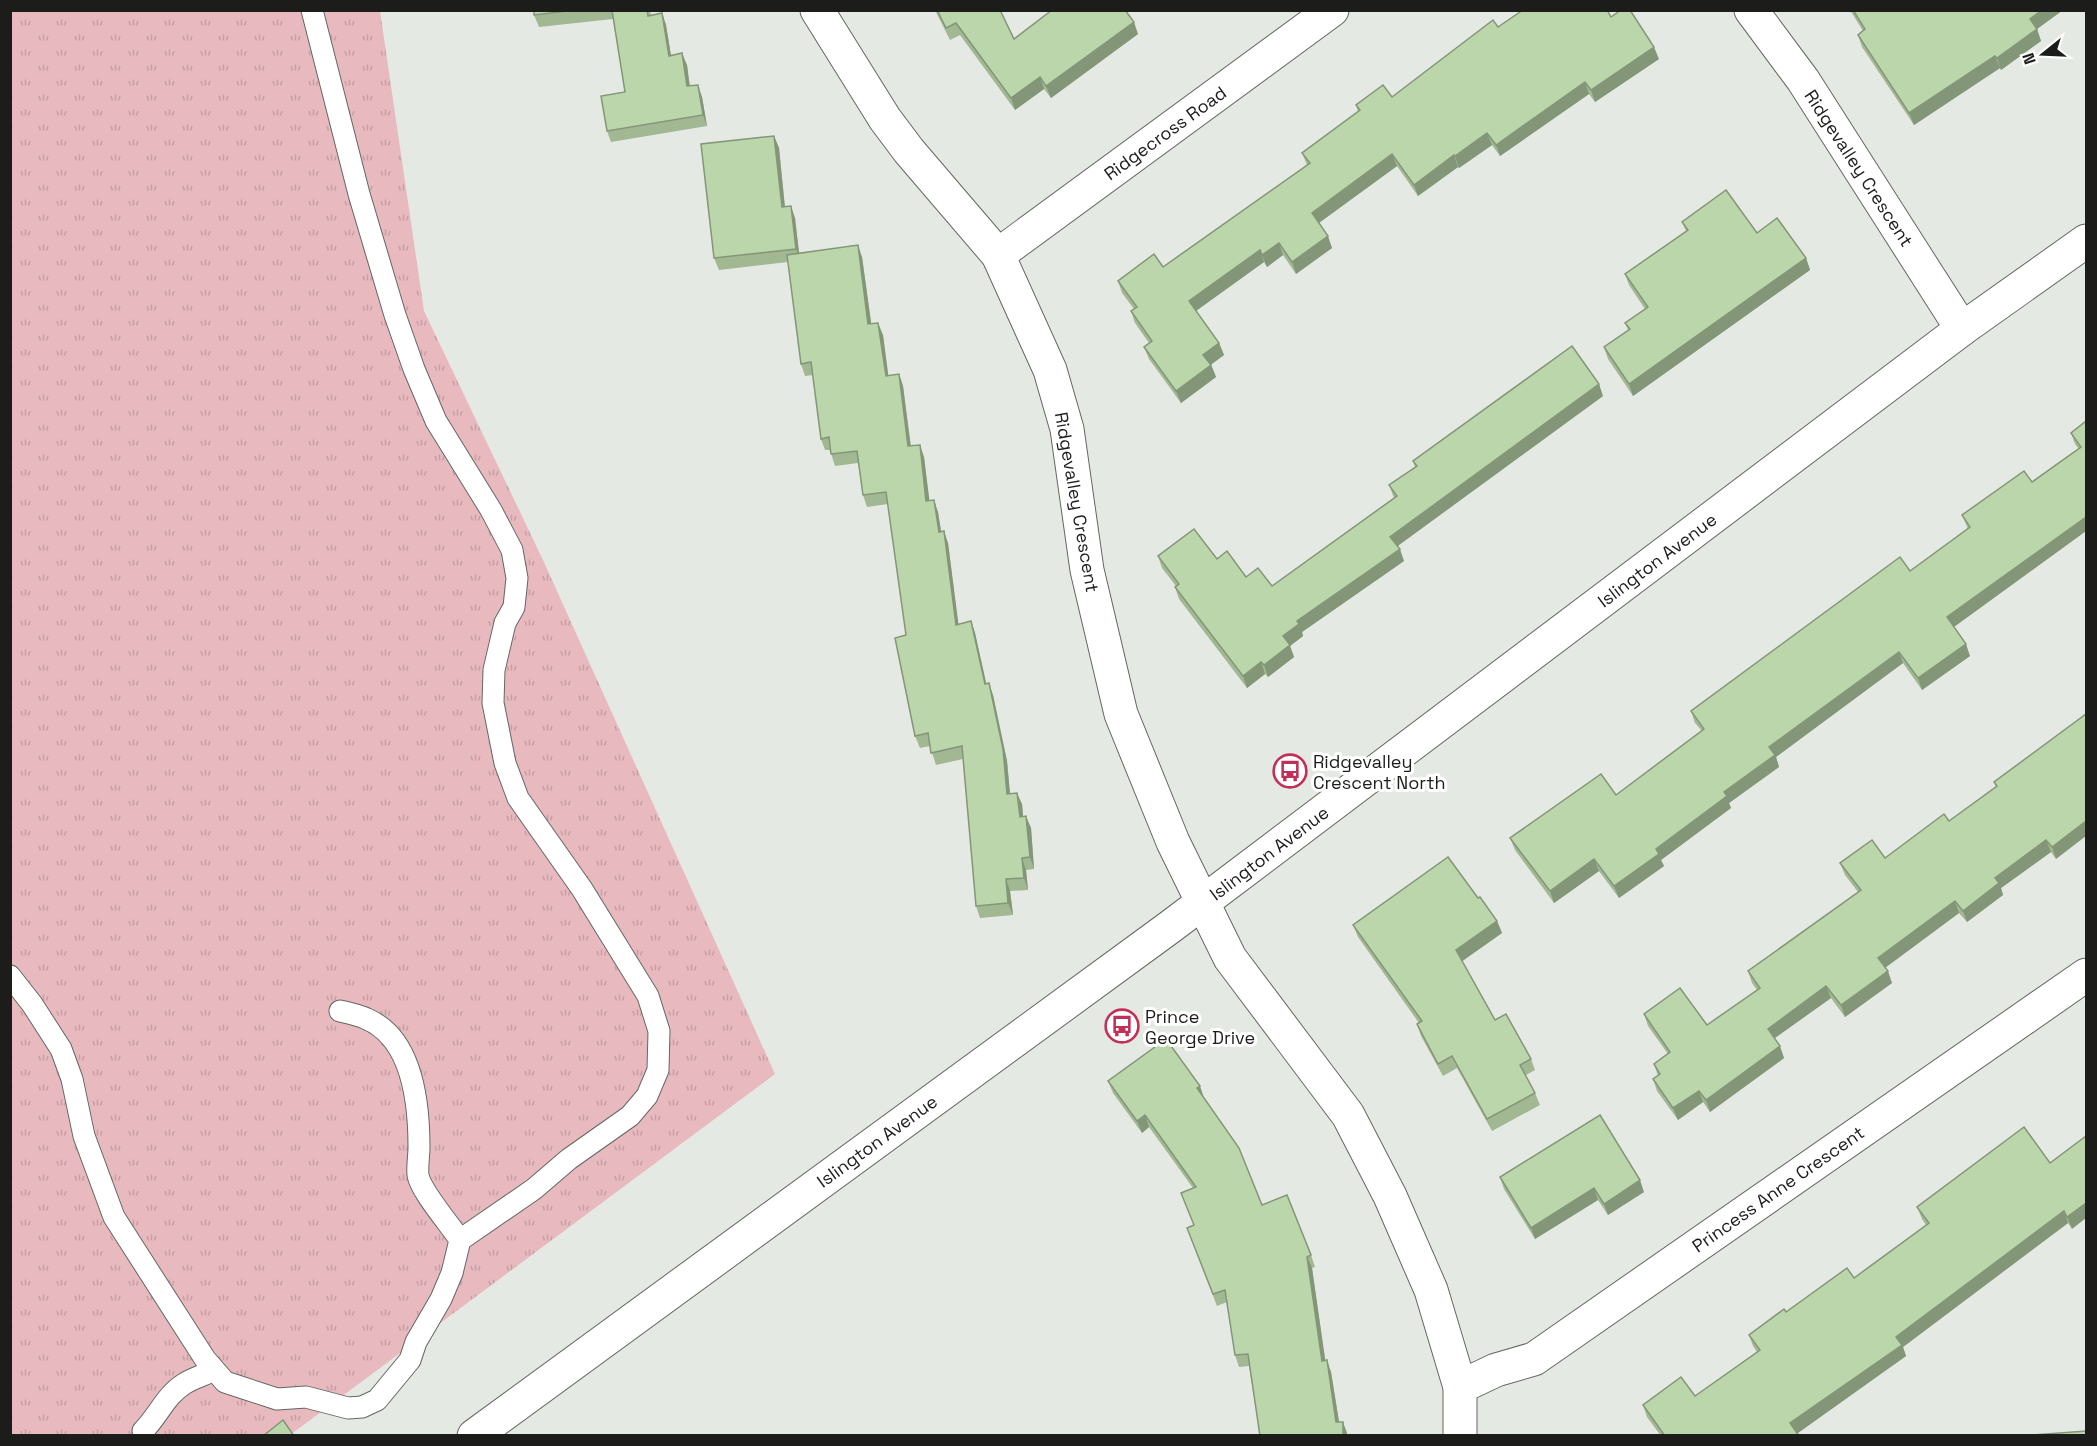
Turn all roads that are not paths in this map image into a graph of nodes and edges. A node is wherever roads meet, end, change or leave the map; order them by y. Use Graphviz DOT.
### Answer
graph roads {
  1 [pos="312,10"];
  2 [pos="817,10"];
  3 [pos="1332,10"];
  4 [pos="1751,10"];
  5 [pos="2086,241"];
  6 [pos="998,255"];
  7 [pos="1962,329"];
  8 [pos="1203,903"];
  9 [pos="10,976"];
  10 [pos="2084,982"];
  11 [pos="340,1011"];
  12 [pos="460,1240"];
  13 [pos="214,1370"];
  14 [pos="1460,1387"];
  15 [pos="143,1431"];
  16 [pos="474,1436"];
  17 [pos="1460,1436"];
  1 -- 12 [label="lane"];
  2 -- 6 [label="street, Ridgevalley Crescent"];
  3 -- 6 [label="street, Ridgecross Road"];
  4 -- 7 [label="street, Ridgevalley Crescent"];
  5 -- 7 [label="street, Islington Avenue"];
  6 -- 8 [label="street, Ridgevalley Crescent"];
  7 -- 8 [label="street, Islington Avenue"];
  8 -- 14 [label="street"];
  8 -- 16 [label="street, Islington Avenue"];
  9 -- 13 [label="lane"];
  10 -- 14 [label="street, Princess Anne Crescent"];
  11 -- 12 [label="lane"];
  12 -- 13 [label="lane"];
  13 -- 15 [label="lane"];
  14 -- 17 [label="street"];
}
